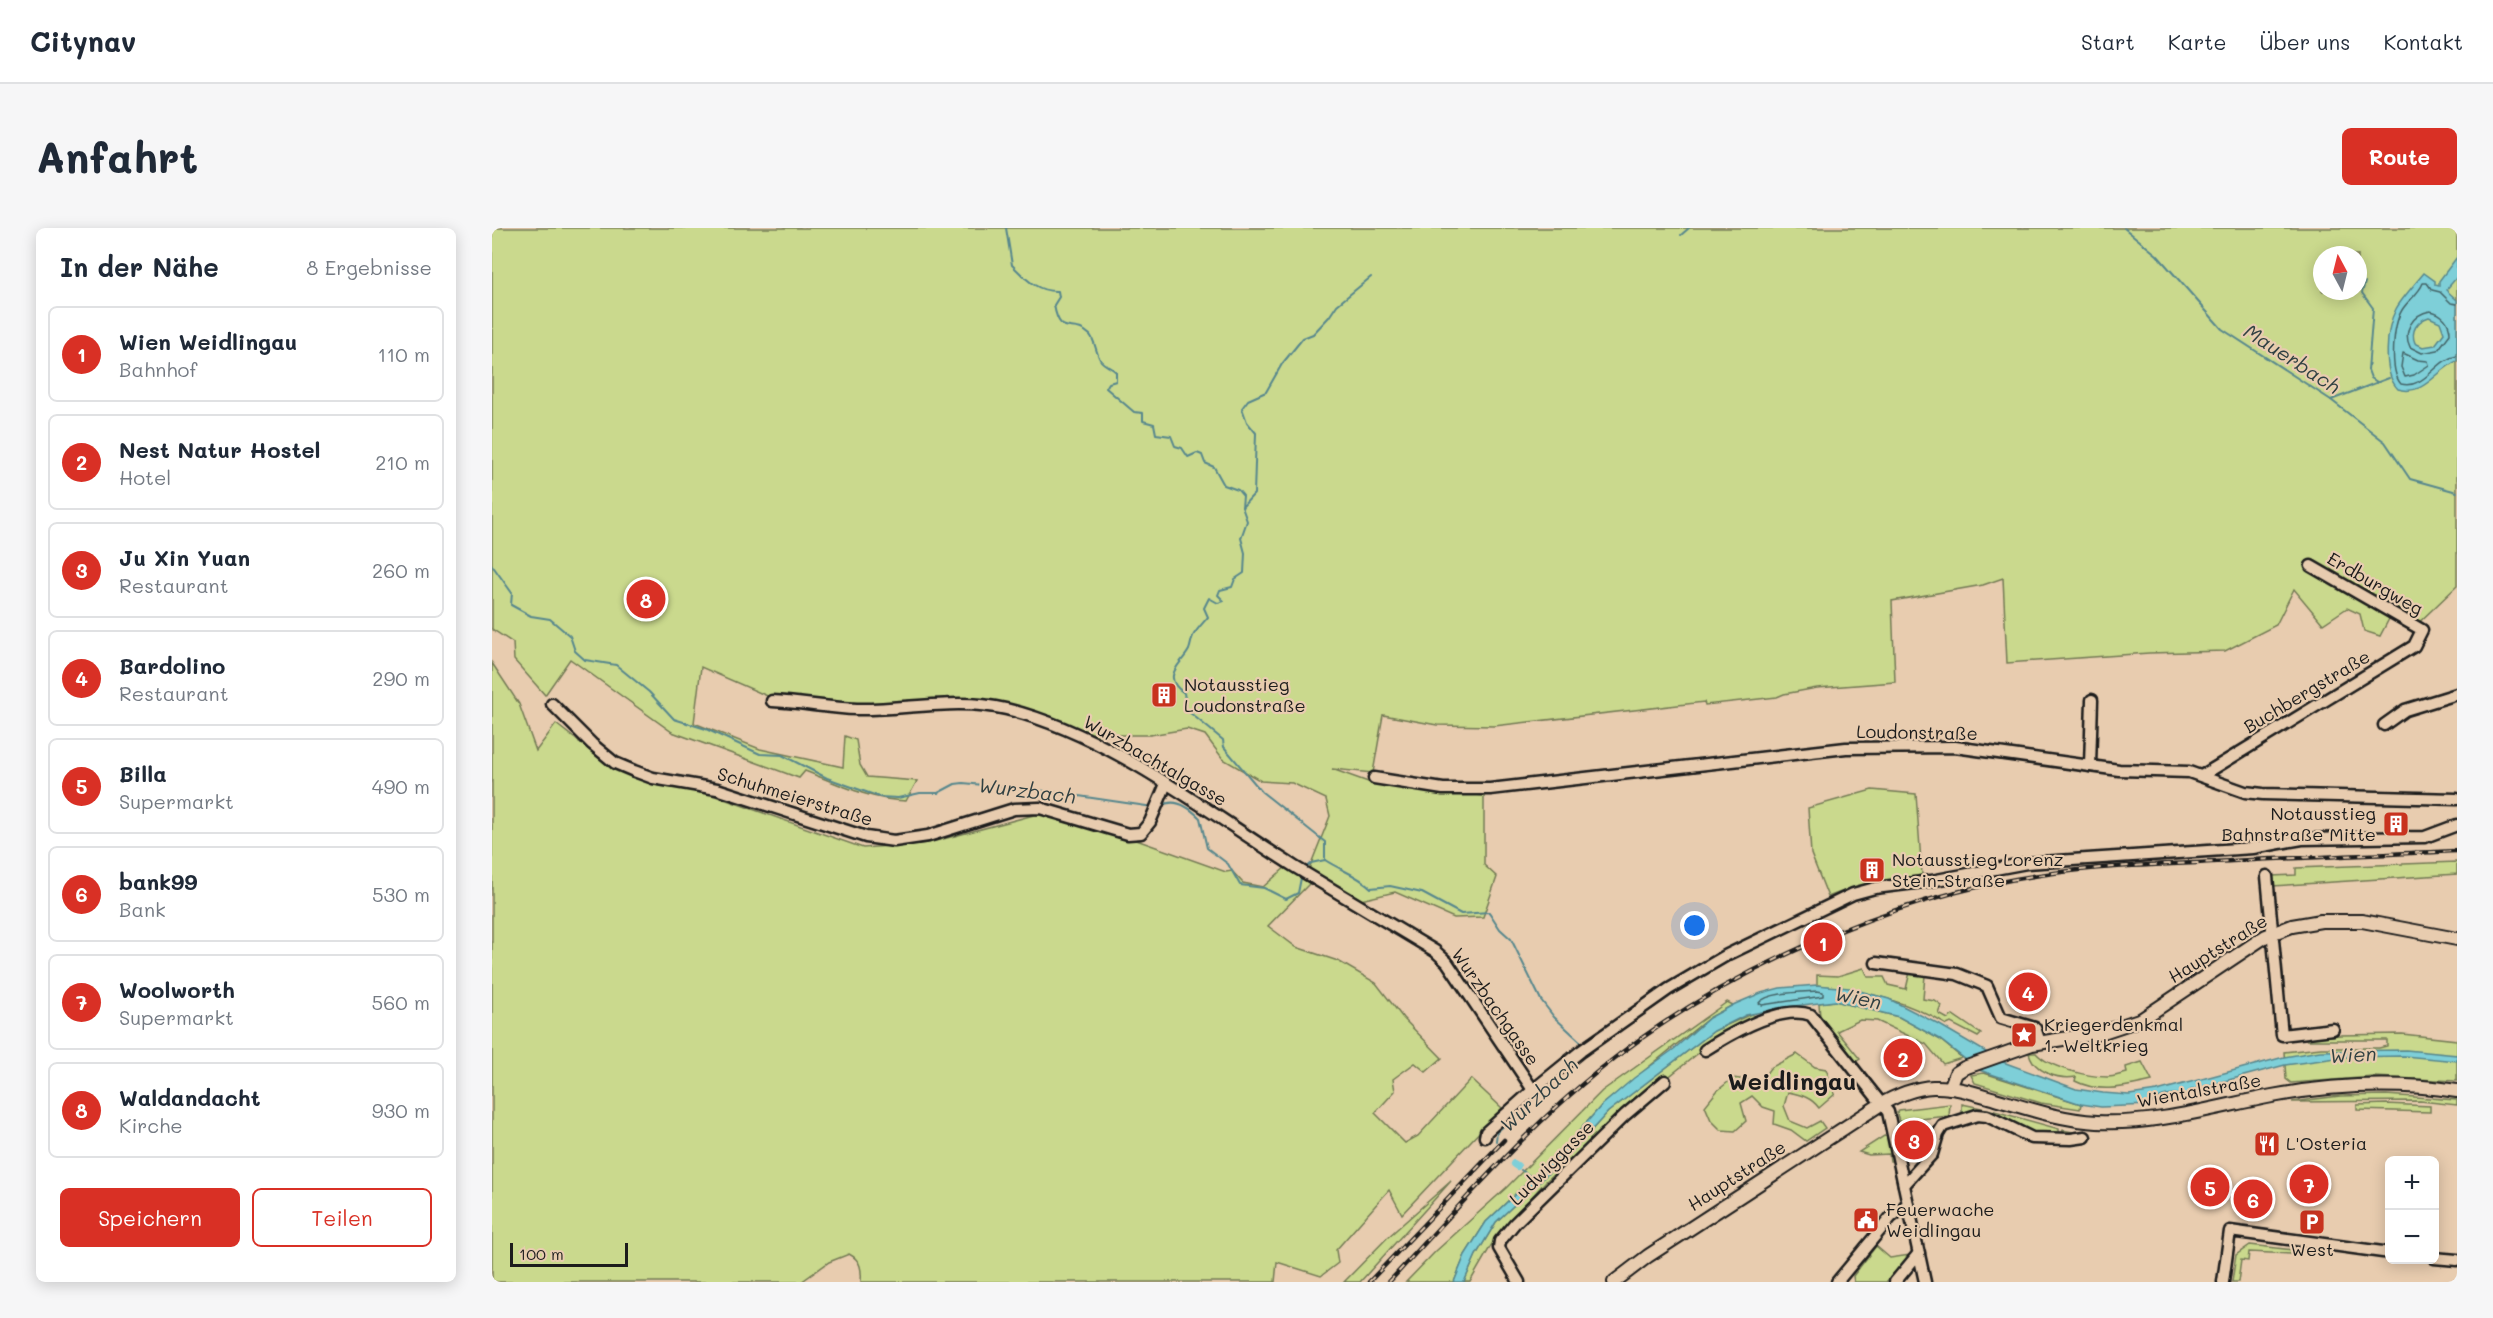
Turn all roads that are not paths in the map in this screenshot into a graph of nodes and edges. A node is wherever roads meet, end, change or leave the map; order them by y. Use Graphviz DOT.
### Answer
graph roads {
  1 [pos="2311,566"];
  2 [pos="2422,630"];
  3 [pos="2457,694"];
  4 [pos="772,700"];
  5 [pos="2092,700"];
  6 [pos="552,704"];
  7 [pos="2384,724"];
  8 [pos="2090,766"];
  9 [pos="2203,775"];
  10 [pos="1374,778"];
  11 [pos="1163,789"];
  12 [pos="2457,799"];
  13 [pos="2457,825"];
  14 [pos="2267,876"];
  15 [pos="1314,877"];
  16 [pos="2272,933"];
  17 [pos="2457,939"];
  18 [pos="1876,963"];
  19 [pos="2333,1029"];
  20 [pos="2040,1042"];
  21 [pos="1705,1050"];
  22 [pos="1665,1081"];
  23 [pos="1950,1088"];
  24 [pos="1533,1090"];
  25 [pos="2457,1091"];
  26 [pos="1882,1104"];
  27 [pos="1485,1137"];
  28 [pos="2085,1137"];
  29 [pos="1904,1185"];
  30 [pos="1908,1204"];
  31 [pos="2385,1252"];
  32 [pos="1919,1253"];
  33 [pos="2439,1258"];
  34 [pos="2457,1260"];
  35 [pos="1519,1282"];
  36 [pos="1614,1282"];
  37 [pos="1838,1282"];
  38 [pos="1894,1282"];
  39 [pos="1925,1282"];
  40 [pos="2223,1282"];
  1 -- 2 [label="street, Erdburgweg"];
  2 -- 9 [label="street, Buchbergstraße"];
  3 -- 7 [label="street"];
  4 -- 11 [label="street, Wurzbachtalgasse"];
  5 -- 8 [label="street"];
  6 -- 11 [label="street, Schuhmeierstraße"];
  8 -- 9 [label="street, Loudonstraße"];
  8 -- 10 [label="street, Loudonstraße"];
  9 -- 12 [label="street, Loudonstraße"];
  11 -- 15 [label="street, Wurzbachtalgasse"];
  13 -- 24 [label="street, Wurzbachgasse"];
  14 -- 16 [label="street"];
  15 -- 24 [label="street, Wurzbachgasse"];
  16 -- 17 [label="main road, Hauptstraße"];
  16 -- 19 [label="street"];
  16 -- 20 [label="main road, Hauptstraße"];
  18 -- 20 [label="street"];
  20 -- 23 [label="main road, Hauptstraße"];
  21 -- 26 [label="street"];
  22 -- 35 [label="street, Ludwiggasse"];
  23 -- 25 [label="main road, Wientalstraße"];
  23 -- 26 [label="main road, Wientalstraße"];
  24 -- 27 [label="street"];
  26 -- 29 [label="street"];
  26 -- 36 [label="main road, Hauptstraße"];
  28 -- 29 [label="street"];
  29 -- 30 [label="street"];
  30 -- 32 [label="street"];
  30 -- 37 [label="street"];
  31 -- 40 [label="street"];
  32 -- 38 [label="street"];
  32 -- 39 [label="street"];
  33 -- 34 [label="street"];
}
